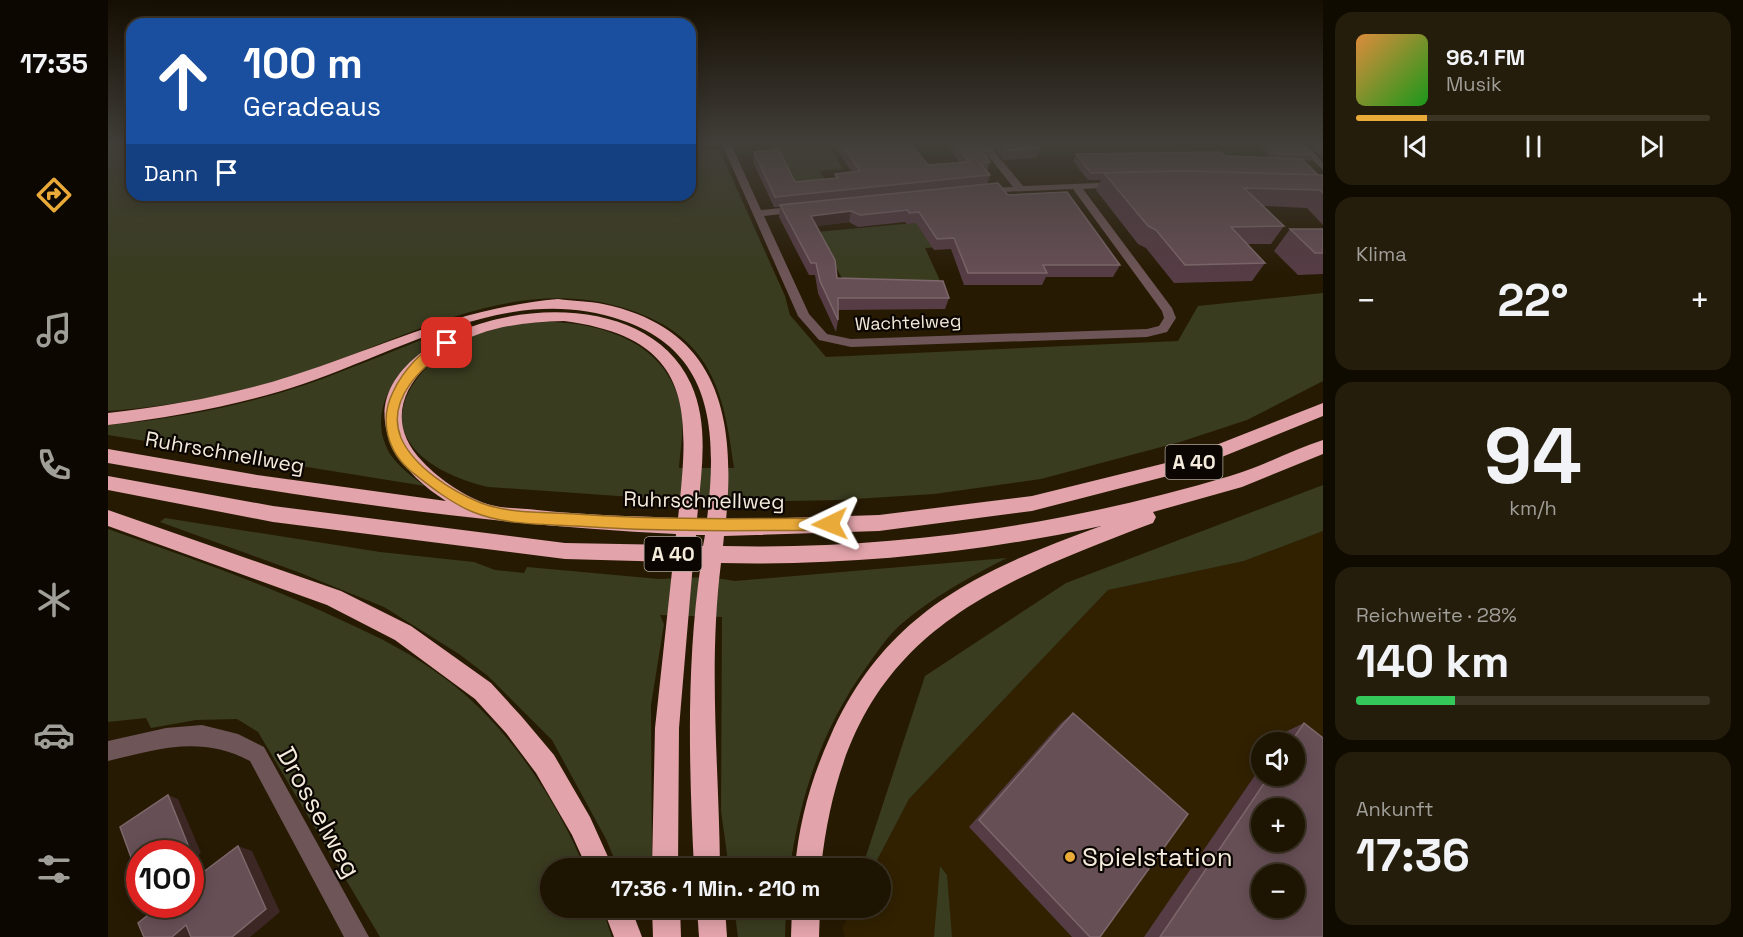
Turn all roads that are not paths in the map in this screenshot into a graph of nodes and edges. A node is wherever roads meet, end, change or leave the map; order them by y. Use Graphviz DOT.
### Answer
graph roads {
  1 [pos="746,188"];
  2 [pos="1019,188"];
  3 [pos="1024,188"];
  4 [pos="1077,188"];
  5 [pos="975,192"];
  6 [pos="816,208"];
  7 [pos="758,214"];
  8 [pos="1323,409"];
  9 [pos="108,419"];
  10 [pos="1323,447"];
  11 [pos="108,456"];
  12 [pos="1236,482"];
  13 [pos="108,483"];
  14 [pos="508,516"];
  15 [pos="108,518"];
  16 [pos="108,751"];
  17 [pos="595,858"];
  18 [pos="665,858"];
  19 [pos="707,858"];
  20 [pos="809,858"];
  21 [pos="621,918"];
  22 [pos="666,918"];
  23 [pos="712,918"];
  24 [pos="806,918"];
  25 [pos="357,937"];
  26 [pos="628,937"];
  27 [pos="667,937"];
  28 [pos="713,937"];
  29 [pos="805,937"];
  1 -- 7 [label="street, Wachtelweg"];
  2 -- 3 [label="street"];
  2 -- 5 [label="street"];
  4 -- 7 [label="street, Wachtelweg"];
  6 -- 7 [label="street"];
  8 -- 14 [label="highway, Ruhrschnellweg / A 40"];
  9 -- 19 [label="highway"];
  10 -- 12 [label="highway, A 40"];
  11 -- 14 [label="highway, Ruhrschnellweg / A 40"];
  12 -- 13 [label="highway, A 40"];
  12 -- 20 [label="highway"];
  14 -- 18 [label="highway"];
  15 -- 17 [label="highway"];
  16 -- 25 [label="street, Drosselweg"];
  21 -- 26 [label="highway"];
  22 -- 27 [label="highway"];
  23 -- 28 [label="highway"];
  24 -- 29 [label="highway"];
}
